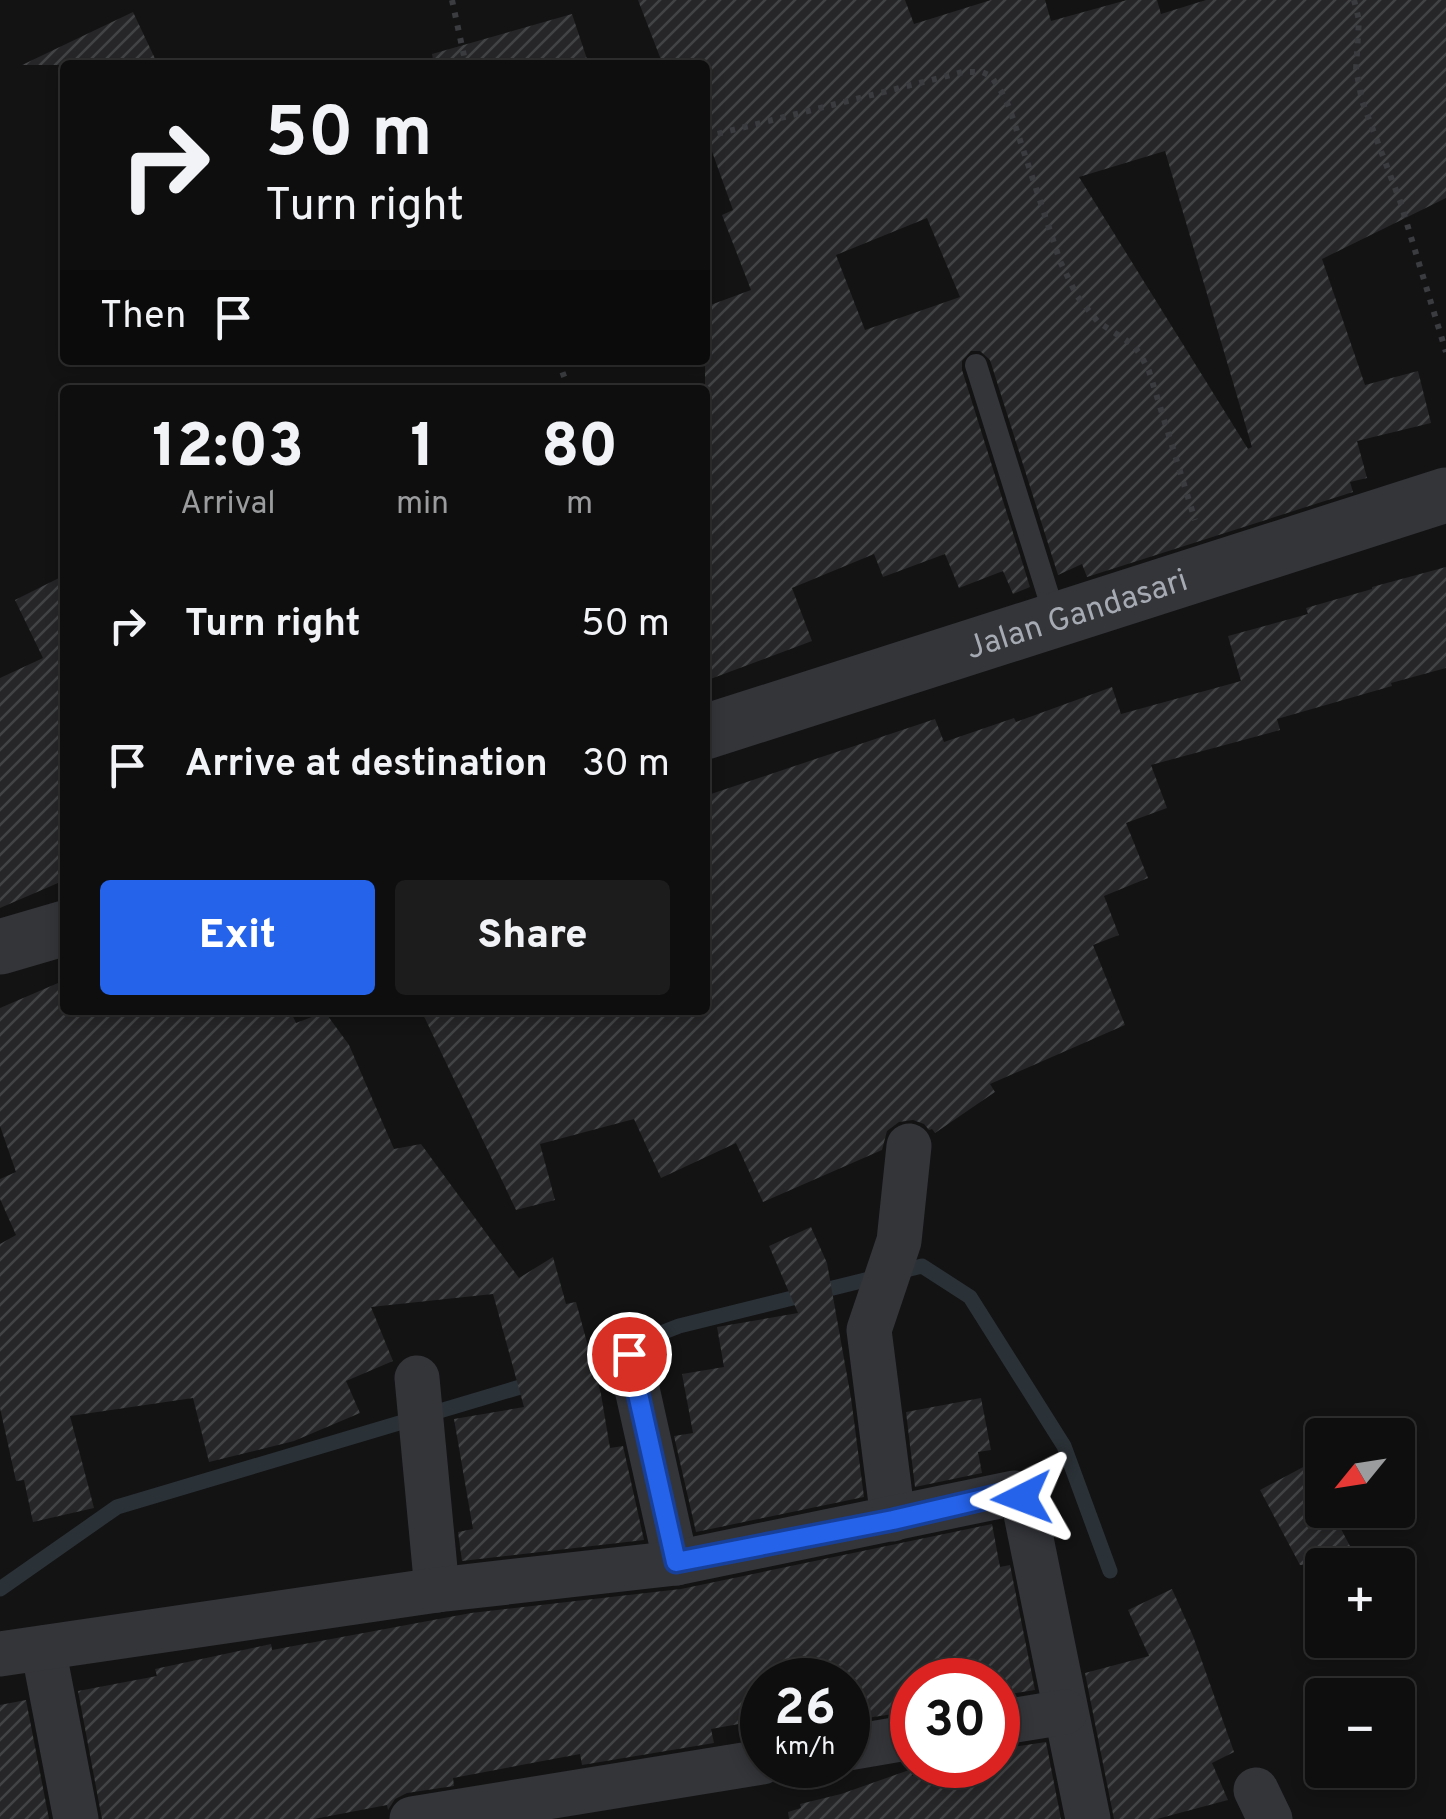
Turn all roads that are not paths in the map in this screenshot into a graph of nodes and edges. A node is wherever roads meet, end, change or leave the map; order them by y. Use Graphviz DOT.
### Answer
graph roads {
  1 [pos="976,366"];
  2 [pos="1446,496"];
  3 [pos="1056,620"];
  4 [pos="710,730"];
  5 [pos="60,929"];
  6 [pos="0,947"];
  7 [pos="909,1146"];
  8 [pos="629,1354"];
  9 [pos="420,1405"];
  10 [pos="893,1520"];
  11 [pos="676,1562"];
  12 [pos="437,1590"];
  13 [pos="22,1651"];
  14 [pos="1066,1712"];
  15 [pos="1020,1719"];
  16 [pos="740,1766"];
  17 [pos="76,1819"];
  18 [pos="412,1819"];
  19 [pos="1088,1819"];
  1 -- 3 [label="lane"];
  2 -- 3 [label="street, Jalan Gandasari"];
  3 -- 4 [label="street, Jalan Gandasari"];
  5 -- 6 [label="street"];
  7 -- 10 [label="street"];
  8 -- 11 [label="street"];
  9 -- 12 [label="street"];
  10 -- 11 [label="street"];
  10 -- 14 [label="street"];
  11 -- 12 [label="street"];
  12 -- 13 [label="street"];
  13 -- 17 [label="street"];
  14 -- 15 [label="street"];
  14 -- 19 [label="street"];
  16 -- 18 [label="street"];
}
